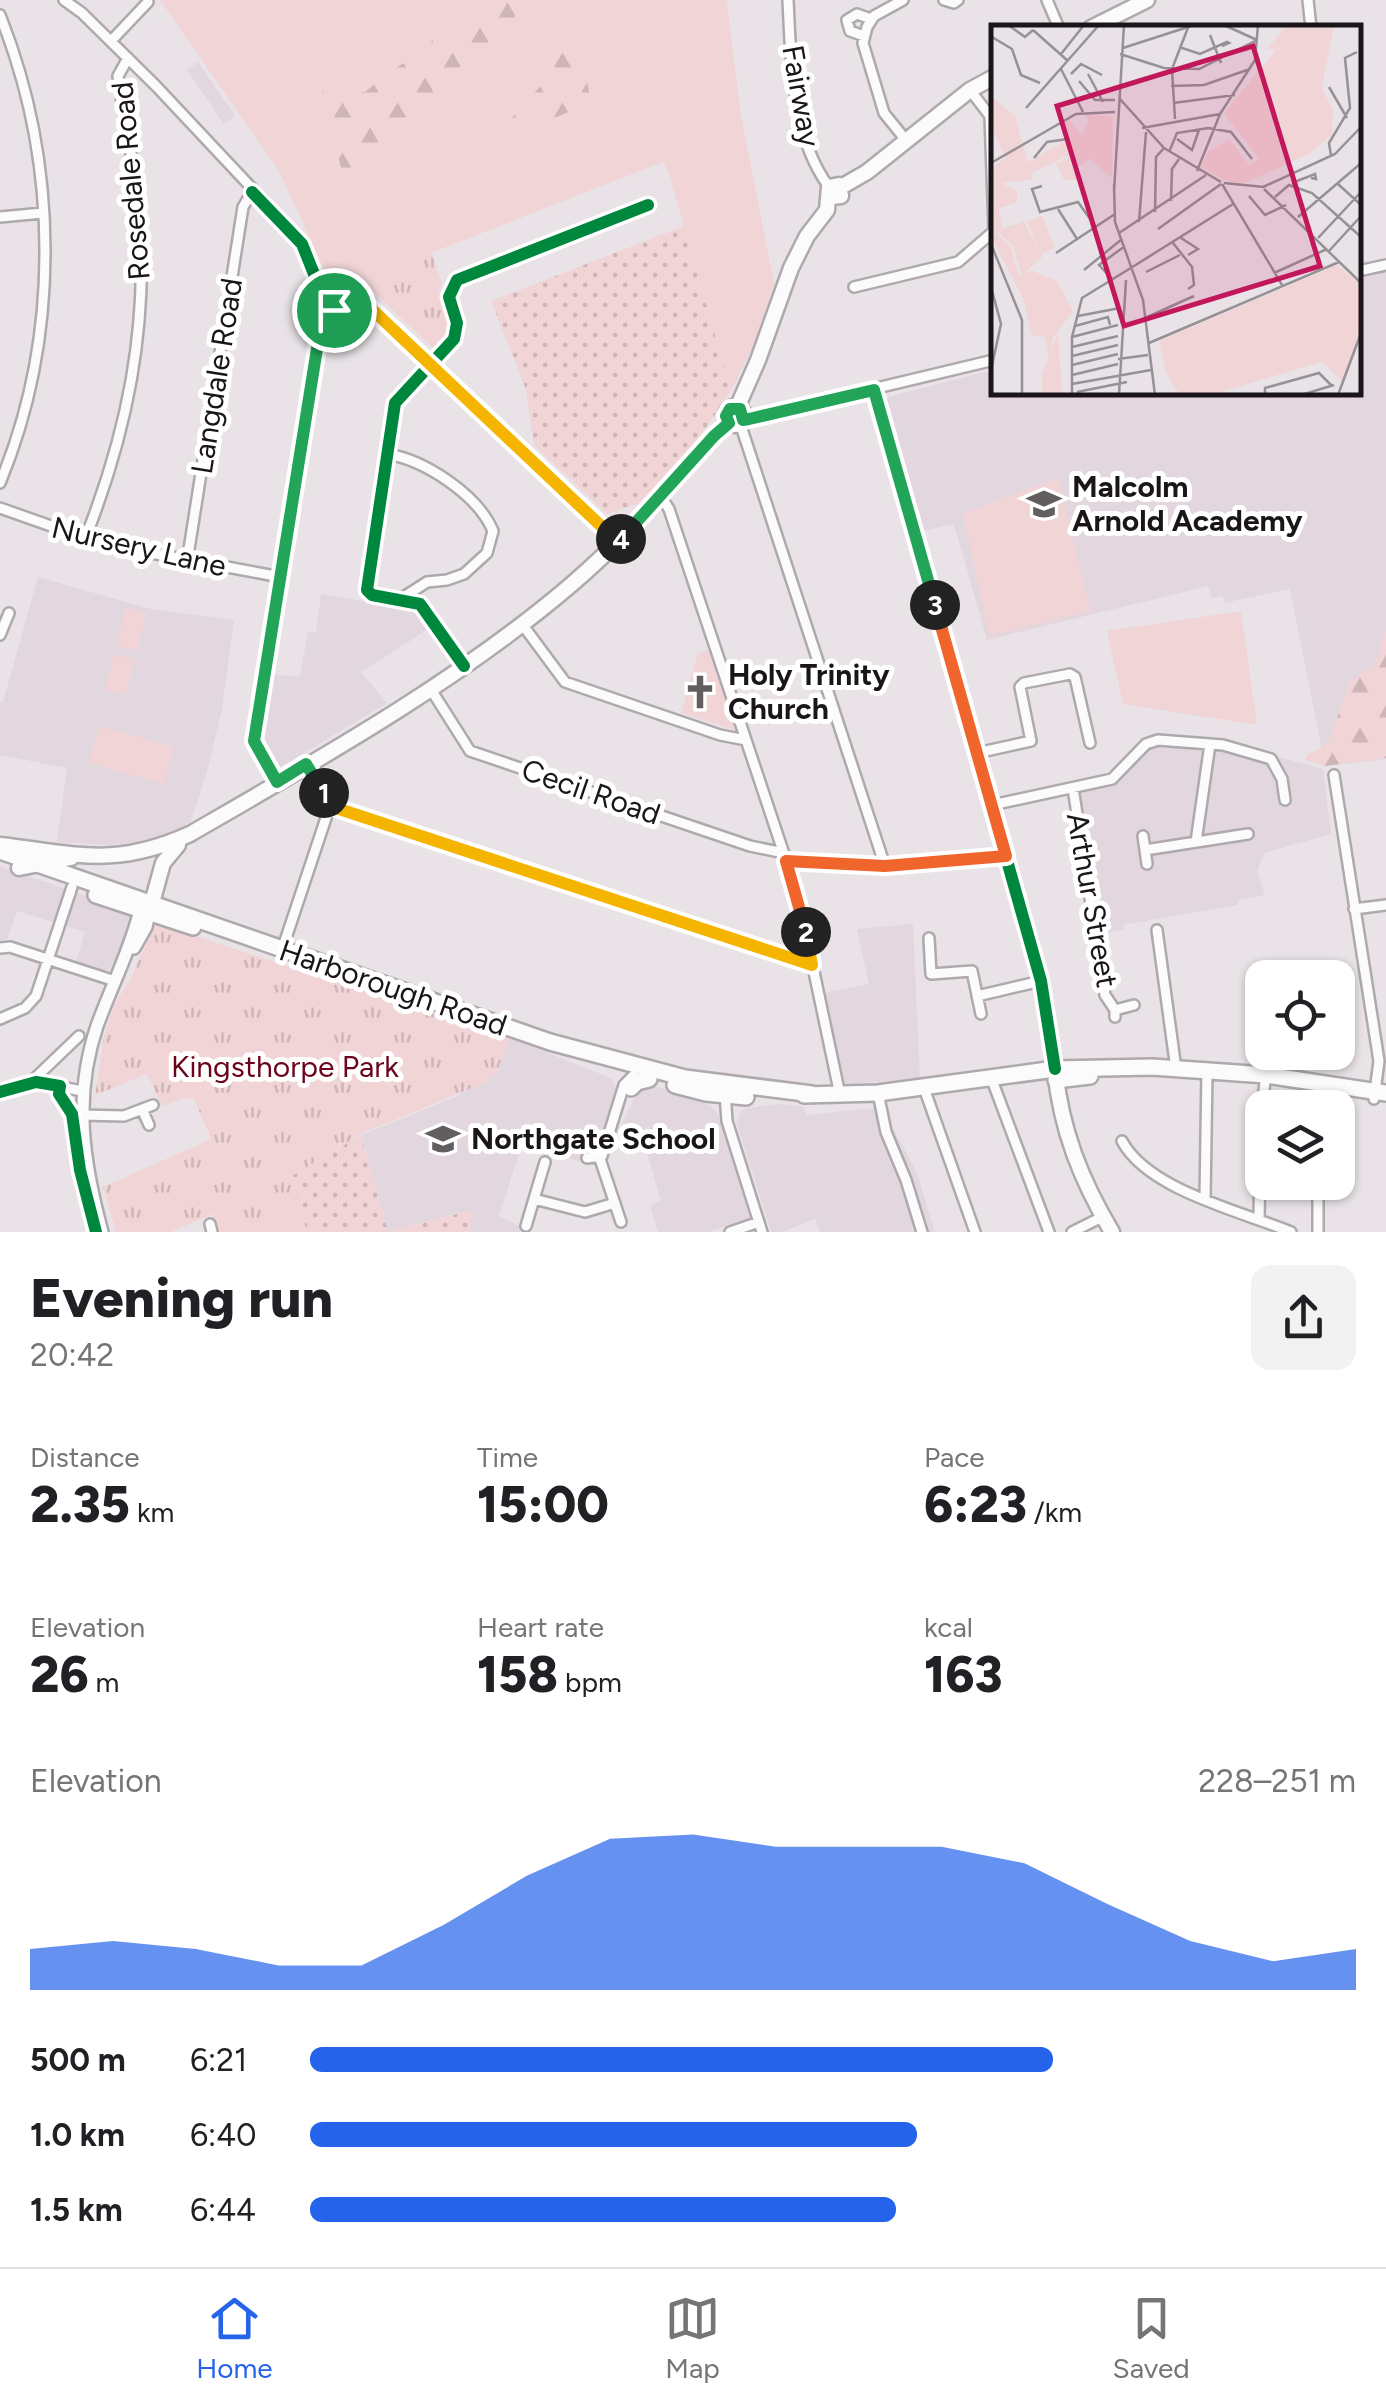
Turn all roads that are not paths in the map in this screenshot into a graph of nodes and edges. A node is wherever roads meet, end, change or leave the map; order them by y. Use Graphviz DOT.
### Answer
graph roads {
  1 [pos="64,0"];
  2 [pos="788,0"];
  3 [pos="902,0"];
  4 [pos="944,0"];
  5 [pos="958,0"];
  6 [pos="1048,0"];
  7 [pos="1148,0"];
  8 [pos="1308,0"];
  9 [pos="148,2"];
  10 [pos="858,2"];
  11 [pos="859,14"];
  12 [pos="0,16"];
  13 [pos="874,16"];
  14 [pos="1058,25"];
  15 [pos="1096,25"];
  16 [pos="1311,25"];
  17 [pos="864,36"];
  18 [pos="111,41"];
  19 [pos="128,58"];
  20 [pos="991,79"];
  21 [pos="970,90"];
  22 [pos="905,139"];
  23 [pos="991,144"];
  24 [pos="834,190"];
  25 [pos="252,192"];
  26 [pos="648,205"];
  27 [pos="43,213"];
  28 [pos="0,217"];
  29 [pos="991,233"];
  30 [pos="1386,264"];
  31 [pos="1361,270"];
  32 [pos="854,286"];
  33 [pos="334,310"];
  34 [pos="991,361"];
  35 [pos="432,363"];
  36 [pos="874,390"];
  37 [pos="737,418"];
  38 [pos="387,454"];
  39 [pos="0,483"];
  40 [pos="661,498"];
  41 [pos="0,508"];
  42 [pos="85,539"];
  43 [pos="618,542"];
  44 [pos="187,562"];
  45 [pos="281,577"];
  46 [pos="419,586"];
  47 [pos="399,600"];
  48 [pos="420,604"];
  49 [pos="10,613"];
  50 [pos="522,624"];
  51 [pos="0,635"];
  52 [pos="464,666"];
  53 [pos="430,688"];
  54 [pos="746,740"];
  55 [pos="1090,743"];
  56 [pos="1210,744"];
  57 [pos="978,752"];
  58 [pos="306,764"];
  59 [pos="1334,775"];
  60 [pos="277,782"];
  61 [pos="1073,788"];
  62 [pos="1285,800"];
  63 [pos="992,805"];
  64 [pos="330,806"];
  65 [pos="190,834"];
  66 [pos="1248,834"];
  67 [pos="1142,836"];
  68 [pos="1196,842"];
  69 [pos="162,846"];
  70 [pos="0,848"];
  71 [pos="1145,850"];
  72 [pos="82,856"];
  73 [pos="1006,856"];
  74 [pos="785,857"];
  75 [pos="0,862"];
  76 [pos="1147,864"];
  77 [pos="39,866"];
  78 [pos="885,866"];
  79 [pos="19,868"];
  80 [pos="72,886"];
  81 [pos="1386,905"];
  82 [pos="1354,909"];
  83 [pos="142,910"];
  84 [pos="1157,930"];
  85 [pos="930,938"];
  86 [pos="0,948"];
  87 [pos="282,951"];
  88 [pos="49,959"];
  89 [pos="812,965"];
  90 [pos="113,980"];
  91 [pos="1041,981"];
  92 [pos="977,996"];
  93 [pos="1134,1005"];
  94 [pos="981,1014"];
  95 [pos="0,1019"];
  96 [pos="79,1036"];
  97 [pos="615,1064"];
  98 [pos="1176,1068"];
  99 [pos="1127,1070"];
  100 [pos="1207,1074"];
  101 [pos="1056,1075"];
  102 [pos="642,1078"];
  103 [pos="992,1080"];
  104 [pos="32,1082"];
  105 [pos="1266,1082"];
  106 [pos="924,1088"];
  107 [pos="725,1090"];
  108 [pos="1318,1090"];
  109 [pos="0,1092"];
  110 [pos="82,1092"];
  111 [pos="878,1093"];
  112 [pos="1355,1094"];
  113 [pos="840,1095"];
  114 [pos="1381,1097"];
  115 [pos="153,1104"];
  116 [pos="142,1109"];
  117 [pos="81,1115"];
  118 [pos="149,1125"];
  119 [pos="1122,1141"];
  120 [pos="588,1158"];
  121 [pos="600,1158"];
  122 [pos="545,1162"];
  123 [pos="534,1199"];
  124 [pos="1205,1199"];
  125 [pos="1318,1200"];
  126 [pos="615,1203"];
  127 [pos="1102,1216"];
  128 [pos="1259,1218"];
  129 [pos="621,1222"];
  130 [pos="526,1226"];
  131 [pos="760,1227"];
  132 [pos="1269,1228"];
  133 [pos="102,1232"];
  134 [pos="730,1232"];
  135 [pos="922,1232"];
  136 [pos="975,1232"];
  137 [pos="1049,1232"];
  138 [pos="1072,1232"];
  139 [pos="1112,1232"];
  140 [pos="1291,1232"];
  141 [pos="1318,1232"];
  1 -- 18 [label="street"];
  2 -- 24 [label="street, Fairway"];
  3 -- 13 [label="street"];
  4 -- 5 [label="street"];
  6 -- 14 [label="street"];
  7 -- 15 [label="main road"];
  8 -- 16 [label="street"];
  9 -- 18 [label="street"];
  10 -- 11 [label="street"];
  11 -- 13 [label="street"];
  11 -- 17 [label="street"];
  12 -- 27 [label="street"];
  13 -- 17 [label="street"];
  17 -- 22 [label="street"];
  18 -- 19 [label="street"];
  19 -- 25 [label="street"];
  19 -- 42 [label="street, Rosedale Road"];
  20 -- 21 [label="main road"];
  21 -- 22 [label="main road"];
  21 -- 23 [label="street"];
  22 -- 24 [label="main road"];
  24 -- 37 [label="main road"];
  25 -- 33 [label="street"];
  25 -- 44 [label="street, Langdale Road"];
  26 -- 35 [label="street"];
  27 -- 28 [label="street"];
  27 -- 39 [label="street"];
  29 -- 32 [label="street"];
  30 -- 31 [label="street"];
  33 -- 35 [label="street"];
  33 -- 45 [label="street"];
  34 -- 36 [label="street"];
  35 -- 38 [label="street"];
  35 -- 43 [label="street"];
  36 -- 37 [label="street"];
  36 -- 57 [label="street"];
  37 -- 40 [label="main road"];
  37 -- 78 [label="street"];
  38 -- 46 [label="street"];
  38 -- 47 [label="street"];
  40 -- 43 [label="main road"];
  40 -- 54 [label="street"];
  41 -- 42 [label="street, Nursery Lane"];
  42 -- 44 [label="street, Nursery Lane"];
  43 -- 50 [label="main road"];
  44 -- 45 [label="street, Nursery Lane"];
  45 -- 60 [label="street"];
  46 -- 47 [label="street"];
  46 -- 48 [label="street"];
  47 -- 48 [label="street"];
  48 -- 52 [label="street"];
  49 -- 51 [label="street"];
  50 -- 52 [label="main road"];
  50 -- 54 [label="street"];
  52 -- 53 [label="main road"];
  53 -- 58 [label="main road"];
  53 -- 74 [label="street, Cecil Road"];
  54 -- 74 [label="street"];
  55 -- 57 [label="street"];
  56 -- 61 [label="street"];
  56 -- 62 [label="street"];
  56 -- 68 [label="street"];
  57 -- 63 [label="street"];
  58 -- 60 [label="main road"];
  58 -- 64 [label="street"];
  59 -- 82 [label="street"];
  60 -- 65 [label="main road"];
  61 -- 63 [label="street"];
  61 -- 93 [label="street, Arthur Street"];
  63 -- 73 [label="street"];
  64 -- 87 [label="street"];
  64 -- 89 [label="street"];
  65 -- 69 [label="main road"];
  65 -- 83 [label="main road"];
  66 -- 68 [label="street"];
  67 -- 71 [label="street"];
  68 -- 71 [label="street"];
  69 -- 72 [label="main road"];
  69 -- 83 [label="main road"];
  70 -- 72 [label="main road"];
  70 -- 77 [label="highway, Harborough Road"];
  71 -- 76 [label="street"];
  72 -- 77 [label="main road"];
  73 -- 78 [label="street, Cecil Road"];
  73 -- 91 [label="street"];
  74 -- 78 [label="street, Cecil Road"];
  74 -- 89 [label="street"];
  75 -- 79 [label="highway, Harborough Road"];
  77 -- 79 [label="main road"];
  77 -- 83 [label="highway, Harborough Road"];
  79 -- 80 [label="highway, Harborough Road"];
  80 -- 83 [label="highway, Harborough Road"];
  80 -- 88 [label="street"];
  81 -- 82 [label="street"];
  82 -- 114 [label="street"];
  83 -- 87 [label="highway, Harborough Road"];
  83 -- 90 [label="street"];
  83 -- 90 [label="street"];
  84 -- 98 [label="street"];
  85 -- 92 [label="street"];
  86 -- 88 [label="street"];
  87 -- 97 [label="highway, Harborough Road"];
  88 -- 90 [label="street"];
  88 -- 95 [label="street"];
  89 -- 113 [label="street"];
  90 -- 110 [label="street"];
  91 -- 92 [label="street"];
  91 -- 101 [label="street"];
  92 -- 94 [label="street"];
  96 -- 104 [label="street"];
  97 -- 102 [label="highway, Harborough Road"];
  97 -- 102 [label="highway"];
  98 -- 99 [label="highway"];
  98 -- 100 [label="highway"];
  99 -- 100 [label="highway"];
  99 -- 101 [label="highway, Harborough Road"];
  100 -- 105 [label="highway"];
  100 -- 114 [label="highway"];
  100 -- 124 [label="street"];
  101 -- 103 [label="highway, Harborough Road"];
  101 -- 127 [label="main road"];
  102 -- 107 [label="highway, Harborough Road"];
  102 -- 121 [label="street"];
  103 -- 106 [label="highway, Harborough Road"];
  103 -- 137 [label="street"];
  104 -- 109 [label="street"];
  104 -- 110 [label="street"];
  105 -- 108 [label="highway"];
  105 -- 128 [label="street"];
  106 -- 111 [label="highway, Harborough Road"];
  106 -- 136 [label="street"];
  107 -- 113 [label="highway, Harborough Road"];
  107 -- 131 [label="street"];
  110 -- 117 [label="street"];
  111 -- 113 [label="highway, Harborough Road"];
  111 -- 135 [label="street"];
  112 -- 114 [label="highway"];
  115 -- 116 [label="street"];
  116 -- 117 [label="street"];
  116 -- 118 [label="street"];
  117 -- 133 [label="street"];
  119 -- 124 [label="street"];
  120 -- 121 [label="street"];
  121 -- 126 [label="street"];
  122 -- 123 [label="street"];
  123 -- 126 [label="street"];
  123 -- 130 [label="street"];
  124 -- 128 [label="street"];
  125 -- 141 [label="street"];
  126 -- 129 [label="street"];
  127 -- 138 [label="street"];
  127 -- 139 [label="main road"];
  128 -- 132 [label="street"];
  131 -- 134 [label="street"];
  132 -- 140 [label="street"];
}
